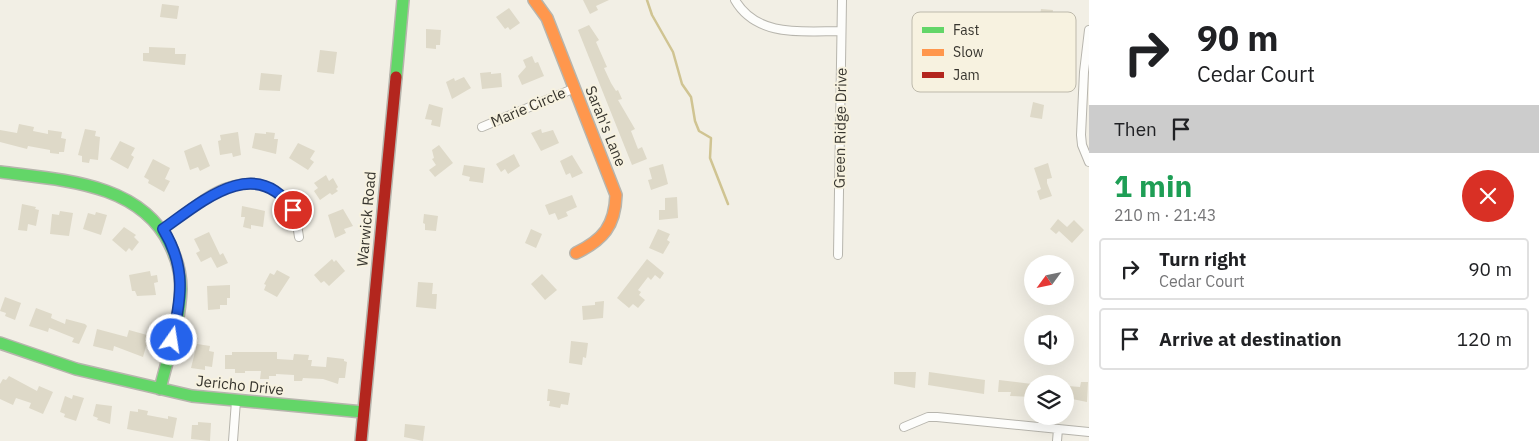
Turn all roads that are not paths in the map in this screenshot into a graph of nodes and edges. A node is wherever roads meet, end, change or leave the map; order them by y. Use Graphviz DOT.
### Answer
graph roads {
  1 [pos="403,0"];
  2 [pos="534,0"];
  3 [pos="735,0"];
  4 [pos="842,0"];
  5 [pos="1089,30"];
  6 [pos="841,31"];
  7 [pos="575,88"];
  8 [pos="482,126"];
  9 [pos="1089,162"];
  10 [pos="0,172"];
  11 [pos="163,229"];
  12 [pos="299,237"];
  13 [pos="576,253"];
  14 [pos="838,255"];
  15 [pos="0,343"];
  16 [pos="160,389"];
  17 [pos="236,401"];
  18 [pos="364,412"];
  19 [pos="904,427"];
  20 [pos="1058,429"];
  21 [pos="1089,432"];
  22 [pos="233,441"];
  23 [pos="361,441"];
  24 [pos="1057,441"];
  1 -- 18 [label="street, Warwick Road"];
  2 -- 7 [label="street, Sarah's Lane"];
  3 -- 6 [label="street"];
  4 -- 6 [label="street, Green Ridge Drive"];
  5 -- 9 [label="street"];
  6 -- 14 [label="street, Green Ridge Drive"];
  7 -- 8 [label="street, Marie Circle"];
  7 -- 13 [label="street, Sarah's Lane"];
  10 -- 11 [label="street"];
  11 -- 12 [label="street"];
  11 -- 16 [label="street"];
  15 -- 16 [label="street, Jericho Drive"];
  16 -- 17 [label="street, Jericho Drive"];
  17 -- 18 [label="street, Jericho Drive"];
  17 -- 22 [label="street"];
  18 -- 23 [label="street, Warwick Road"];
  19 -- 20 [label="street"];
  20 -- 21 [label="street"];
  20 -- 24 [label="street"];
}
